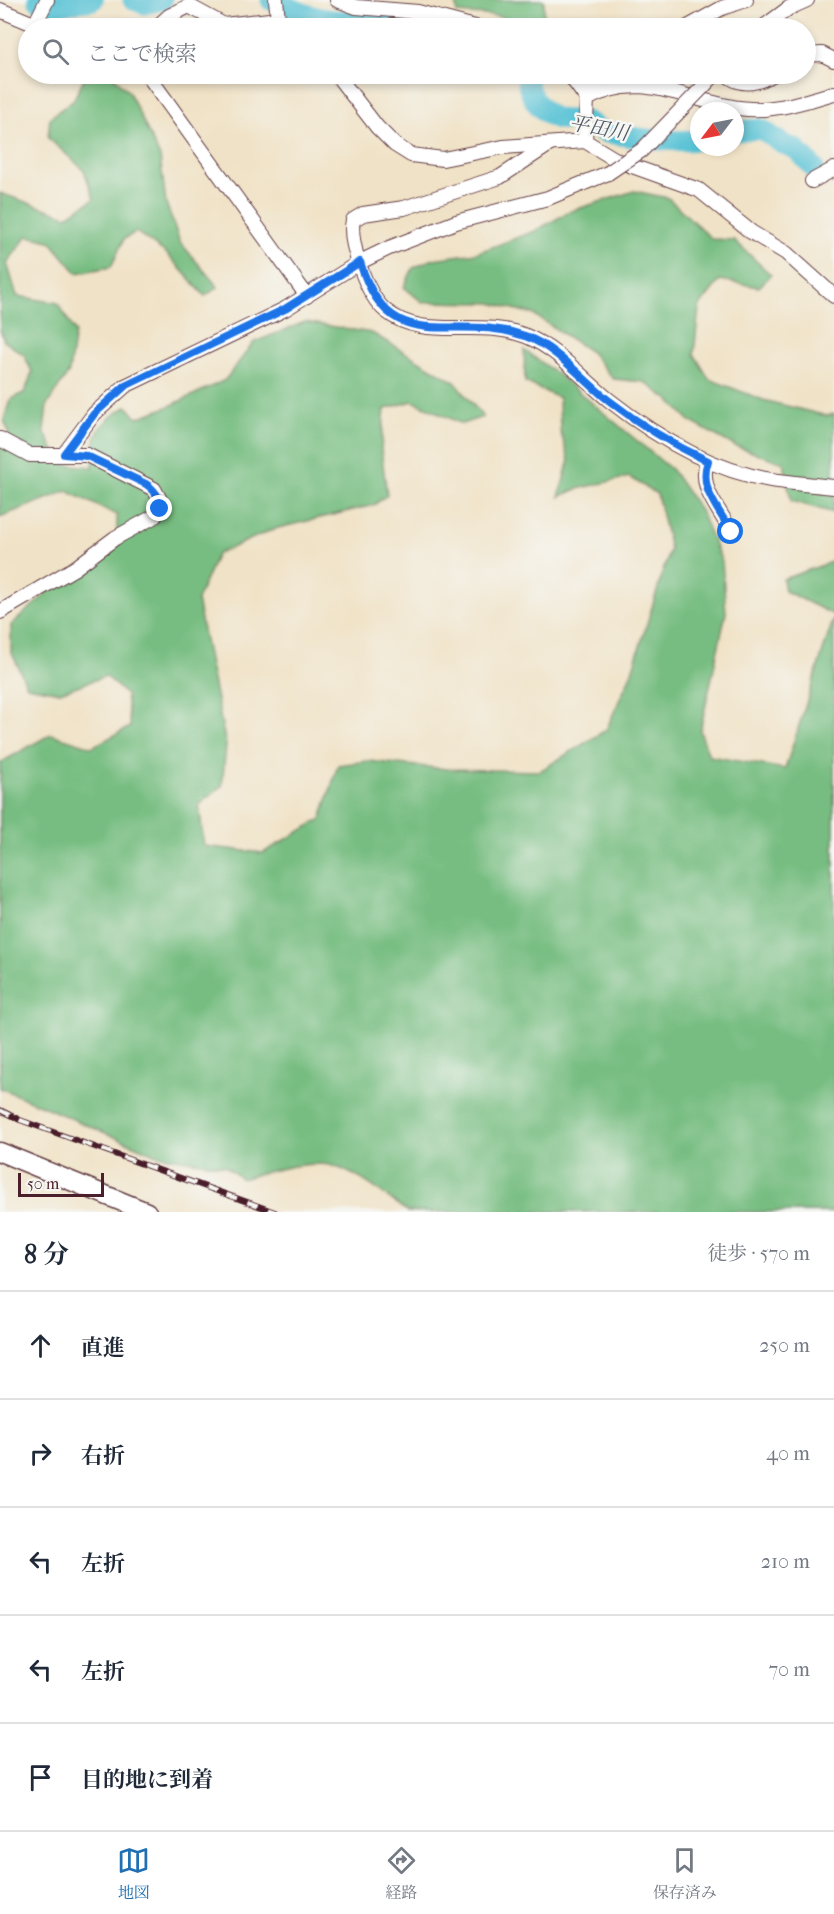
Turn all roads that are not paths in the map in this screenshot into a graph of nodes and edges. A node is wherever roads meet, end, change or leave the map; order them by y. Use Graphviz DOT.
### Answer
graph roads {
  1 [pos="47,0"];
  2 [pos="337,0"];
  3 [pos="746,0"];
  4 [pos="807,0"];
  5 [pos="277,9"];
  6 [pos="0,10"];
  7 [pos="20,18"];
  8 [pos="41,18"];
  9 [pos="167,18"];
  10 [pos="210,18"];
  11 [pos="249,18"];
  12 [pos="441,18"];
  13 [pos="704,18"];
  14 [pos="776,18"];
  15 [pos="816,54"];
  16 [pos="834,60"];
  17 [pos="154,84"];
  18 [pos="344,84"];
  19 [pos="577,84"];
  20 [pos="596,84"];
  21 [pos="706,84"];
  22 [pos="834,93"];
  23 [pos="585,94"];
  24 [pos="585,141"];
  25 [pos="550,144"];
  26 [pos="834,169"];
  27 [pos="812,181"];
  28 [pos="360,262"];
  29 [pos="307,296"];
  30 [pos="834,296"];
  31 [pos="0,439"];
  32 [pos="64,454"];
  33 [pos="708,461"];
  34 [pos="834,487"];
  35 [pos="731,532"];
  36 [pos="0,612"];
  37 [pos="0,1152"];
  38 [pos="147,1212"];
  1 -- 8 [label="street"];
  2 -- 12 [label="street"];
  3 -- 13 [label="street"];
  4 -- 14 [label="street"];
  5 -- 11 [label="street"];
  6 -- 7 [label="street"];
  9 -- 10 [label="street"];
  15 -- 16 [label="street"];
  17 -- 29 [label="street"];
  18 -- 25 [label="street"];
  19 -- 23 [label="street"];
  20 -- 23 [label="street"];
  21 -- 28 [label="street, bridge"];
  22 -- 23 [label="street"];
  23 -- 24 [label="street"];
  24 -- 25 [label="street"];
  24 -- 30 [label="street"];
  25 -- 28 [label="street"];
  26 -- 27 [label="street"];
  28 -- 29 [label="street"];
  28 -- 33 [label="street"];
  29 -- 32 [label="street"];
  31 -- 32 [label="street"];
  32 -- 36 [label="street"];
  33 -- 34 [label="street"];
  33 -- 35 [label="street"];
  37 -- 38 [label="main road"];
}
